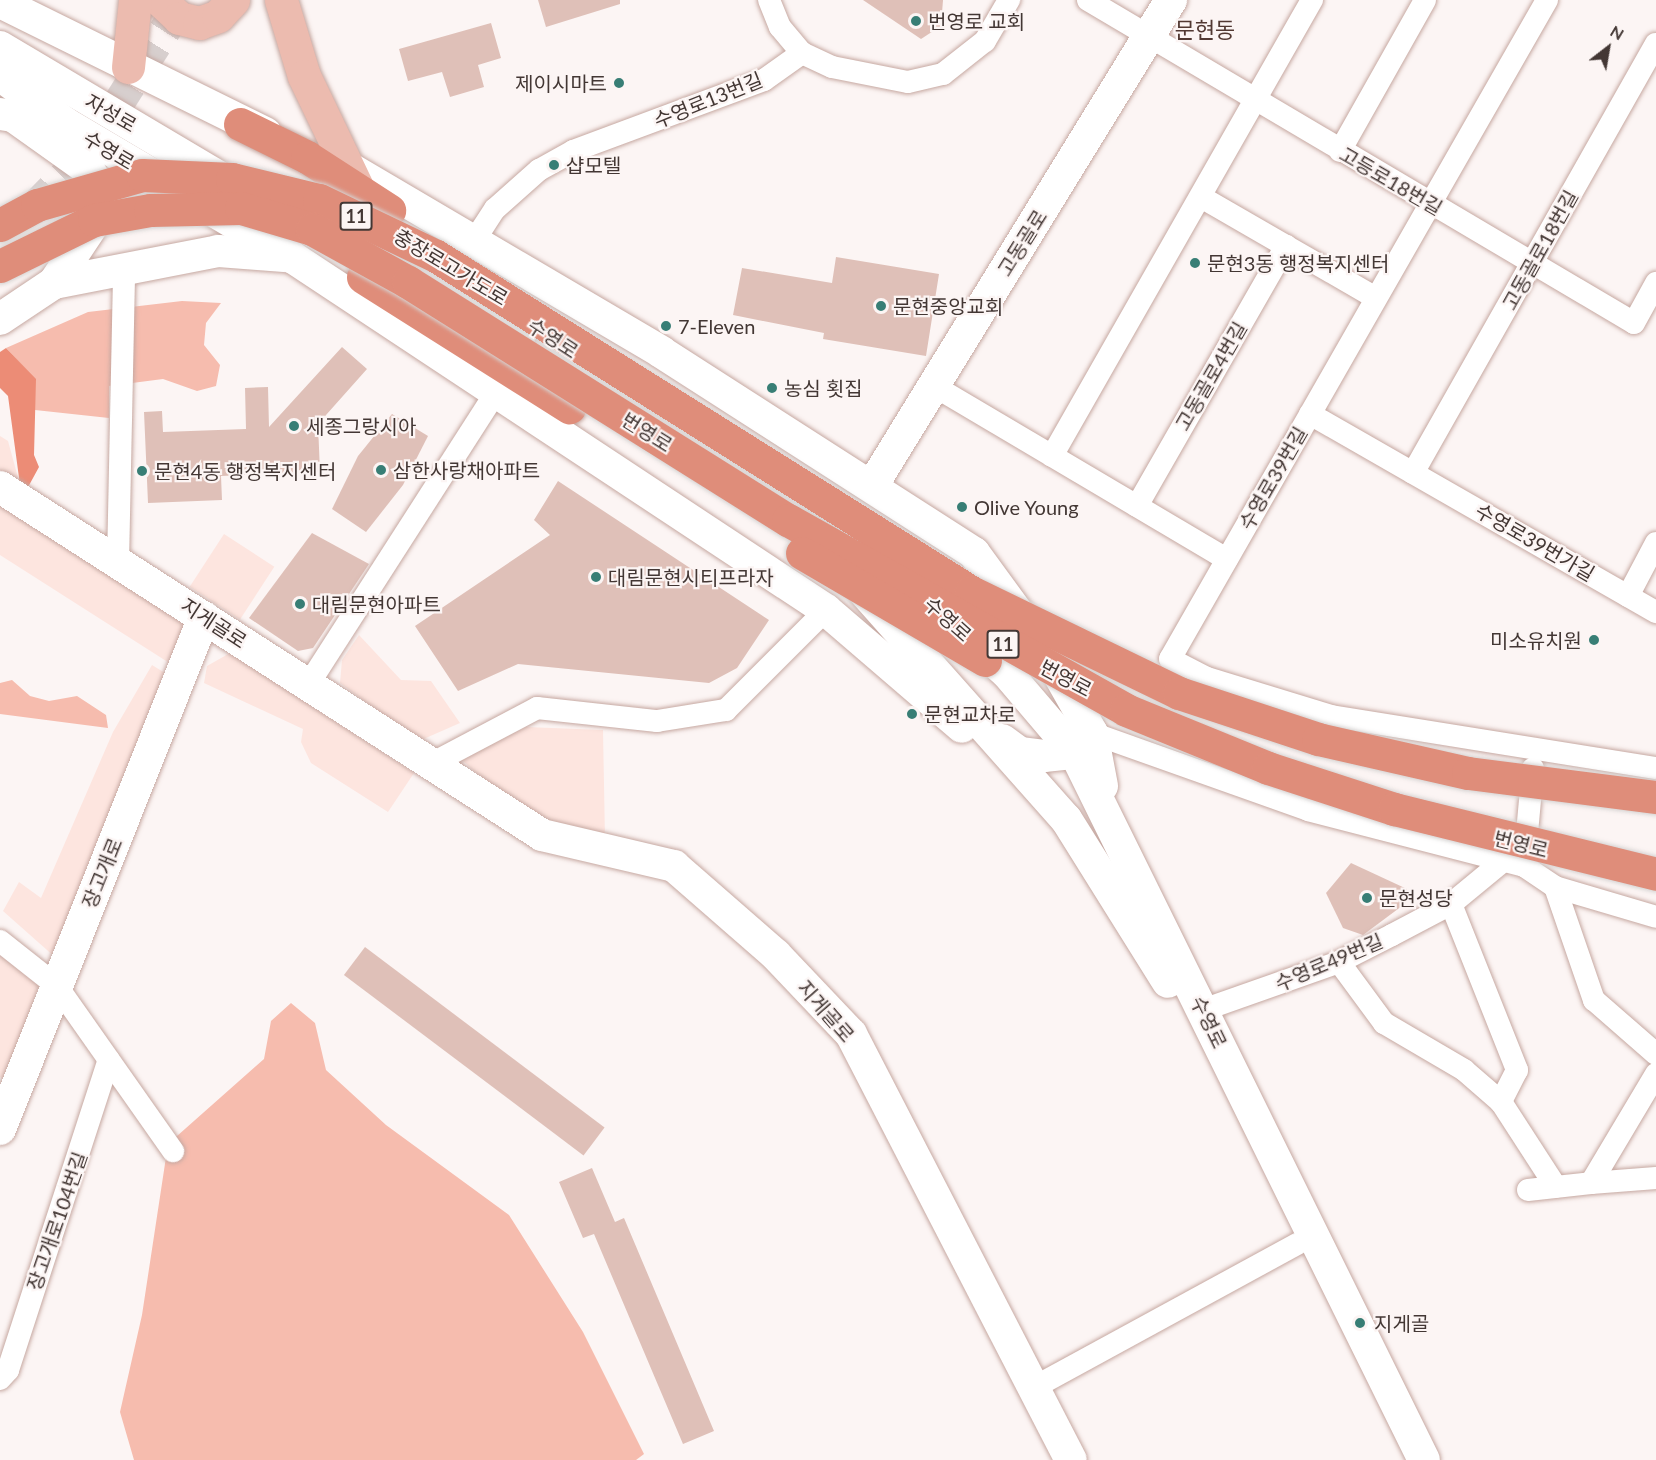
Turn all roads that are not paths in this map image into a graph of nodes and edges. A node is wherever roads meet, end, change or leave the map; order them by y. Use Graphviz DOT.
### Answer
graph roads {
  1 [pos="135,0"];
  2 [pos="160,0"];
  3 [pos="232,0"];
  4 [pos="281,0"];
  5 [pos="769,0"];
  6 [pos="1009,0"];
  7 [pos="1088,0"];
  8 [pos="1171,0"];
  9 [pos="1312,0"];
  10 [pos="1425,0"];
  11 [pos="1547,0"];
  12 [pos="0,2"];
  13 [pos="1148,38"];
  14 [pos="1656,44"];
  15 [pos="0,47"];
  16 [pos="802,53"];
  17 [pos="128,67"];
  18 [pos="0,75"];
  19 [pos="1253,100"];
  20 [pos="0,114"];
  21 [pos="126,121"];
  22 [pos="240,124"];
  23 [pos="1340,151"];
  24 [pos="121,158"];
  25 [pos="352,177"];
  26 [pos="222,178"];
  27 [pos="1201,197"];
  28 [pos="1430,204"];
  29 [pos="103,210"];
  30 [pos="6,229"];
  31 [pos="474,241"];
  32 [pos="1286,246"];
  33 [pos="292,257"];
  34 [pos="1533,264"];
  35 [pos="0,266"];
  36 [pos="124,273"];
  37 [pos="363,277"];
  38 [pos="408,282"];
  39 [pos="54,283"];
  40 [pos="1656,283"];
  41 [pos="1376,298"];
  42 [pos="0,319"];
  43 [pos="933,386"];
  44 [pos="496,392"];
  45 [pos="674,406"];
  46 [pos="1310,414"];
  47 [pos="1052,456"];
  48 [pos="1413,473"];
  49 [pos="872,486"];
  50 [pos="0,487"];
  51 [pos="1137,506"];
  52 [pos="1656,543"];
  53 [pos="1227,559"];
  54 [pos="118,563"];
  55 [pos="1628,596"];
  56 [pos="826,610"];
  57 [pos="1656,612"];
  58 [pos="204,617"];
  59 [pos="308,685"];
  60 [pos="1179,693"];
  61 [pos="1126,710"];
  62 [pos="981,724"];
  63 [pos="1084,743"];
  64 [pos="1534,752"];
  65 [pos="431,764"];
  66 [pos="1656,768"];
  67 [pos="1656,797"];
  68 [pos="1080,839"];
  69 [pos="1513,864"];
  70 [pos="1656,874"];
  71 [pos="1555,887"];
  72 [pos="1451,904"];
  73 [pos="1656,917"];
  74 [pos="0,941"];
  75 [pos="1339,962"];
  76 [pos="57,986"];
  77 [pos="1203,1010"];
  78 [pos="1656,1054"];
  79 [pos="109,1060"];
  80 [pos="1656,1074"];
  81 [pos="1501,1102"];
  82 [pos="0,1129"];
  83 [pos="173,1151"];
  84 [pos="1656,1178"];
  85 [pos="1591,1183"];
  86 [pos="1556,1187"];
  87 [pos="1528,1190"];
  88 [pos="1297,1244"];
  89 [pos="0,1379"];
  90 [pos="1033,1388"];
  91 [pos="1071,1460"];
  92 [pos="1404,1460"];
  93 [pos="1424,1460"];
  1 -- 17 [label="main road"];
  2 -- 3 [label="main road"];
  4 -- 25 [label="main road"];
  5 -- 16 [label="street"];
  6 -- 16 [label="street"];
  7 -- 13 [label="street, 고등로18번길"];
  8 -- 13 [label="main road, 고동골로"];
  9 -- 19 [label="street"];
  10 -- 23 [label="street"];
  11 -- 28 [label="street, 수영로39번길"];
  12 -- 17 [label="main road"];
  13 -- 19 [label="street, 고등로18번길"];
  13 -- 43 [label="main road, 고동골로"];
  14 -- 34 [label="street, 고동골로18번길"];
  15 -- 21 [label="main road, 자성로"];
  16 -- 31 [label="street, 수영로13번길"];
  17 -- 21 [label="main road"];
  17 -- 22 [label="main road, 수영로"];
  18 -- 24 [label="main road, 수영로"];
  19 -- 23 [label="street, 고등로18번길"];
  19 -- 27 [label="street"];
  20 -- 29 [label="main road"];
  21 -- 24 [label="main road"];
  21 -- 26 [label="main road, 자성로"];
  22 -- 25 [label="highway"];
  22 -- 63 [label="main road, 수영로"];
  23 -- 28 [label="street, 고등로18번길"];
  24 -- 29 [label="main road"];
  24 -- 33 [label="main road, 수영로"];
  25 -- 31 [label="main road"];
  25 -- 60 [label="highway, bridge"];
  26 -- 37 [label="main road"];
  26 -- 62 [label="main road, 수영로"];
  27 -- 32 [label="street"];
  27 -- 47 [label="street"];
  28 -- 34 [label="street, 고등로18번길"];
  28 -- 41 [label="street, 수영로39번길"];
  29 -- 39 [label="main road"];
  30 -- 45 [label="highway, 충장로고가도로 / 11, bridge"];
  31 -- 49 [label="main road"];
  32 -- 41 [label="street"];
  32 -- 51 [label="street, 고동골로4번길"];
  33 -- 36 [label="main road"];
  33 -- 37 [label="main road"];
  33 -- 44 [label="main road, 수영로"];
  34 -- 40 [label="street, 고등로18번길"];
  34 -- 48 [label="street, 고동골로18번길"];
  35 -- 38 [label="highway, 충장로고가도로 / 11, bridge"];
  36 -- 39 [label="main road"];
  36 -- 54 [label="street"];
  37 -- 61 [label="highway, bridge"];
  38 -- 61 [label="highway, 번영로 / 11, bridge"];
  39 -- 42 [label="main road"];
  41 -- 46 [label="street, 수영로39번길"];
  43 -- 47 [label="street"];
  43 -- 49 [label="main road, 고동골로"];
  44 -- 56 [label="main road, 수영로"];
  44 -- 59 [label="street"];
  45 -- 60 [label="highway, 번영로 / 11, bridge"];
  46 -- 48 [label="street, 수영로39번가길"];
  46 -- 53 [label="street, 수영로39번길"];
  47 -- 51 [label="street"];
  48 -- 55 [label="street, 수영로39번가길"];
  49 -- 63 [label="main road"];
  50 -- 54 [label="main road, 지게골로"];
  51 -- 53 [label="street"];
  52 -- 55 [label="street"];
  53 -- 64 [label="street, 수영로39번길"];
  54 -- 58 [label="main road, 지게골로"];
  55 -- 57 [label="street, 수영로39번가길"];
  56 -- 65 [label="street"];
  56 -- 68 [label="main road, 수영로"];
  58 -- 59 [label="main road, 지게골로"];
  58 -- 76 [label="main road, 장고개로"];
  59 -- 65 [label="main road, 지게골로"];
  60 -- 67 [label="highway, 번영로 / 11, bridge"];
  61 -- 70 [label="highway, 번영로 / 11, bridge"];
  62 -- 63 [label="main road"];
  62 -- 68 [label="main road, 수영로"];
  63 -- 69 [label="street"];
  63 -- 77 [label="main road, 수영로"];
  64 -- 66 [label="street"];
  64 -- 69 [label="street"];
  65 -- 90 [label="main road, 지게골로"];
  68 -- 88 [label="main road, 수영로"];
  69 -- 71 [label="street"];
  69 -- 72 [label="street, 수영로49번길"];
  71 -- 73 [label="street"];
  71 -- 78 [label="street"];
  72 -- 75 [label="street, 수영로49번길"];
  72 -- 81 [label="street"];
  74 -- 76 [label="street"];
  75 -- 77 [label="street, 수영로49번길"];
  75 -- 81 [label="street"];
  76 -- 79 [label="street"];
  76 -- 82 [label="main road, 장고개로"];
  77 -- 93 [label="main road, 수영로"];
  79 -- 83 [label="street"];
  79 -- 89 [label="street, 장고개로104번길"];
  80 -- 85 [label="street"];
  81 -- 86 [label="street"];
  84 -- 85 [label="street"];
  85 -- 86 [label="street"];
  86 -- 87 [label="street"];
  88 -- 90 [label="street"];
  88 -- 92 [label="main road, 수영로"];
  90 -- 91 [label="main road, 지게골로"];
}
